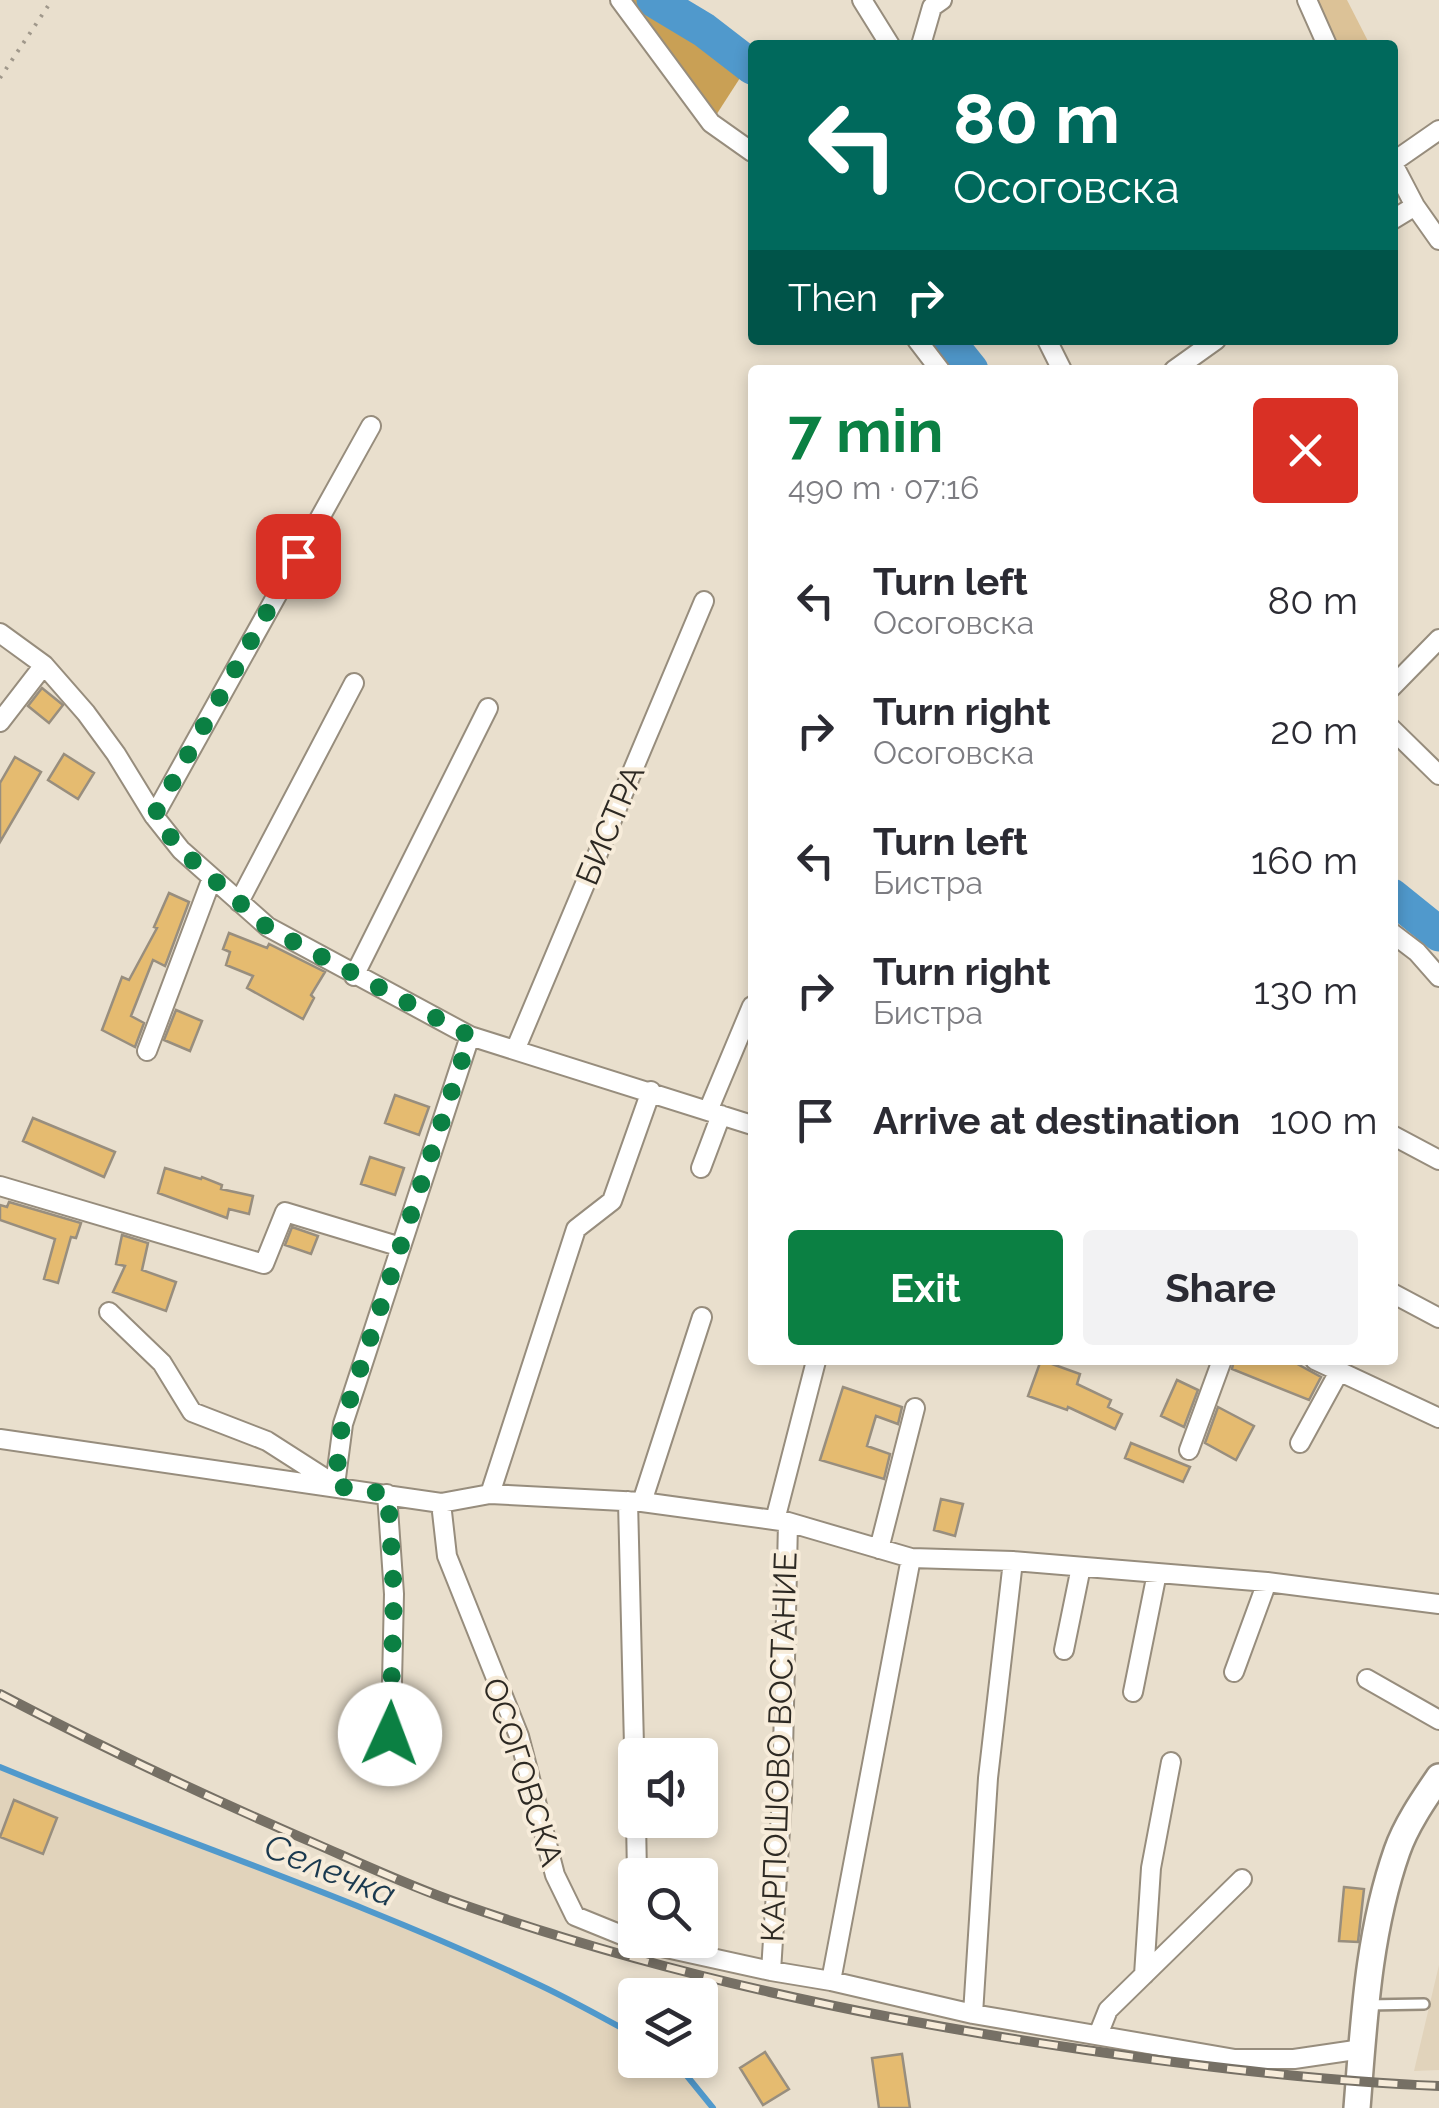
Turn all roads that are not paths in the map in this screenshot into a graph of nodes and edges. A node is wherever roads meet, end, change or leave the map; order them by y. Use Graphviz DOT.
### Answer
graph roads {
  1 [pos="620,0"];
  2 [pos="862,0"];
  3 [pos="942,0"];
  4 [pos="1307,0"];
  5 [pos="887,40"];
  6 [pos="922,40"];
  7 [pos="1325,40"];
  8 [pos="1439,130"];
  9 [pos="748,149"];
  10 [pos="1398,159"];
  11 [pos="1398,172"];
  12 [pos="1415,206"];
  13 [pos="1398,216"];
  14 [pos="1439,240"];
  15 [pos="921,345"];
  16 [pos="1209,345"];
  17 [pos="936,365"];
  18 [pos="1181,365"];
  19 [pos="371,426"];
  20 [pos="704,600"];
  21 [pos="0,633"];
  22 [pos="1439,639"];
  23 [pos="44,664"];
  24 [pos="1398,681"];
  25 [pos="354,683"];
  26 [pos="488,708"];
  27 [pos="0,722"];
  28 [pos="1398,735"];
  29 [pos="1439,775"];
  30 [pos="154,816"];
  31 [pos="212,878"];
  32 [pos="239,902"];
  33 [pos="1398,938"];
  34 [pos="354,976"];
  35 [pos="1439,977"];
  36 [pos="748,1017"];
  37 [pos="470,1036"];
  38 [pos="516,1048"];
  39 [pos="147,1051"];
  40 [pos="651,1091"];
  41 [pos="714,1113"];
  42 [pos="748,1125"];
  43 [pos="1398,1139"];
  44 [pos="1439,1160"];
  45 [pos="701,1168"];
  46 [pos="0,1186"];
  47 [pos="402,1247"];
  48 [pos="1398,1296"];
  49 [pos="109,1312"];
  50 [pos="702,1317"];
  51 [pos="1439,1318"];
  52 [pos="815,1365"];
  53 [pos="1220,1365"];
  54 [pos="1328,1365"];
  55 [pos="1340,1370"];
  56 [pos="915,1408"];
  57 [pos="1439,1418"];
  58 [pos="0,1439"];
  59 [pos="1300,1443"];
  60 [pos="1189,1450"];
  61 [pos="335,1486"];
  62 [pos="388,1494"];
  63 [pos="490,1494"];
  64 [pos="635,1502"];
  65 [pos="441,1503"];
  66 [pos="781,1521"];
  67 [pos="880,1549"];
  68 [pos="911,1558"];
  69 [pos="1014,1561"];
  70 [pos="1081,1567"];
  71 [pos="1157,1573"];
  72 [pos="1267,1582"];
  73 [pos="1439,1604"];
  74 [pos="1064,1650"];
  75 [pos="1234,1672"];
  76 [pos="1367,1680"];
  77 [pos="1133,1692"];
  78 [pos="1439,1720"];
  79 [pos="635,1738"];
  80 [pos="1172,1762"];
  81 [pos="390,1770"];
  82 [pos="1439,1777"];
  83 [pos="1242,1880"];
  84 [pos="618,1933"];
  85 [pos="713,1958"];
  86 [pos="771,1971"];
  87 [pos="1144,1975"];
  88 [pos="831,1981"];
  89 [pos="1424,2004"];
  90 [pos="1363,2005"];
  91 [pos="973,2014"];
  92 [pos="1098,2035"];
  93 [pos="1362,2050"];
  94 [pos="1357,2108"];
  1 -- 9 [label="street"];
  2 -- 5 [label="street"];
  3 -- 6 [label="street"];
  4 -- 7 [label="street"];
  8 -- 10 [label="street"];
  11 -- 12 [label="street"];
  12 -- 13 [label="street"];
  12 -- 14 [label="street"];
  15 -- 17 [label="street"];
  16 -- 18 [label="street"];
  19 -- 30 [label="street"];
  20 -- 38 [label="street, БИСТРА"];
  21 -- 23 [label="street"];
  22 -- 24 [label="street"];
  23 -- 27 [label="street"];
  23 -- 30 [label="street"];
  25 -- 32 [label="street"];
  26 -- 34 [label="street"];
  28 -- 29 [label="street"];
  30 -- 31 [label="street"];
  31 -- 32 [label="street"];
  31 -- 39 [label="street"];
  32 -- 34 [label="street"];
  33 -- 35 [label="street"];
  34 -- 37 [label="street"];
  36 -- 41 [label="street"];
  37 -- 38 [label="street"];
  37 -- 47 [label="street"];
  38 -- 40 [label="street"];
  40 -- 41 [label="street"];
  40 -- 63 [label="street"];
  41 -- 42 [label="street"];
  41 -- 45 [label="street"];
  43 -- 44 [label="street"];
  46 -- 47 [label="street"];
  47 -- 61 [label="street"];
  48 -- 51 [label="street"];
  49 -- 61 [label="street"];
  50 -- 64 [label="street"];
  52 -- 66 [label="street"];
  53 -- 60 [label="street"];
  54 -- 55 [label="street"];
  55 -- 57 [label="street"];
  55 -- 59 [label="street"];
  56 -- 67 [label="street"];
  58 -- 61 [label="street"];
  61 -- 62 [label="street"];
  62 -- 65 [label="street"];
  62 -- 81 [label="street"];
  63 -- 64 [label="street"];
  63 -- 65 [label="street"];
  64 -- 66 [label="street"];
  64 -- 79 [label="street"];
  65 -- 84 [label="street, ОСОГОВСКА"];
  66 -- 67 [label="street"];
  66 -- 86 [label="street, КАРПОШОВО ВОСТАНИЕ"];
  67 -- 68 [label="street"];
  68 -- 69 [label="street"];
  68 -- 88 [label="street, КАРПОШОВО ВОСТАНИЕ"];
  69 -- 70 [label="street"];
  69 -- 91 [label="street"];
  70 -- 71 [label="street"];
  70 -- 74 [label="street"];
  71 -- 72 [label="street"];
  71 -- 77 [label="street"];
  72 -- 73 [label="street"];
  72 -- 75 [label="street"];
  76 -- 78 [label="street"];
  80 -- 87 [label="street"];
  82 -- 90 [label="main road"];
  83 -- 87 [label="street"];
  85 -- 86 [label="street, ОСОГОВСКА"];
  86 -- 88 [label="street, КАРПОШОВО ВОСТАНИЕ"];
  87 -- 92 [label="street"];
  88 -- 91 [label="street, КАРПОШОВО ВОСТАНИЕ"];
  89 -- 90 [label="lane"];
  90 -- 93 [label="main road"];
  91 -- 92 [label="street, КАРПОШОВО ВОСТАНИЕ"];
  92 -- 93 [label="street, КАРПОШОВО ВОСТАНИЕ"];
  93 -- 94 [label="main road"];
}
